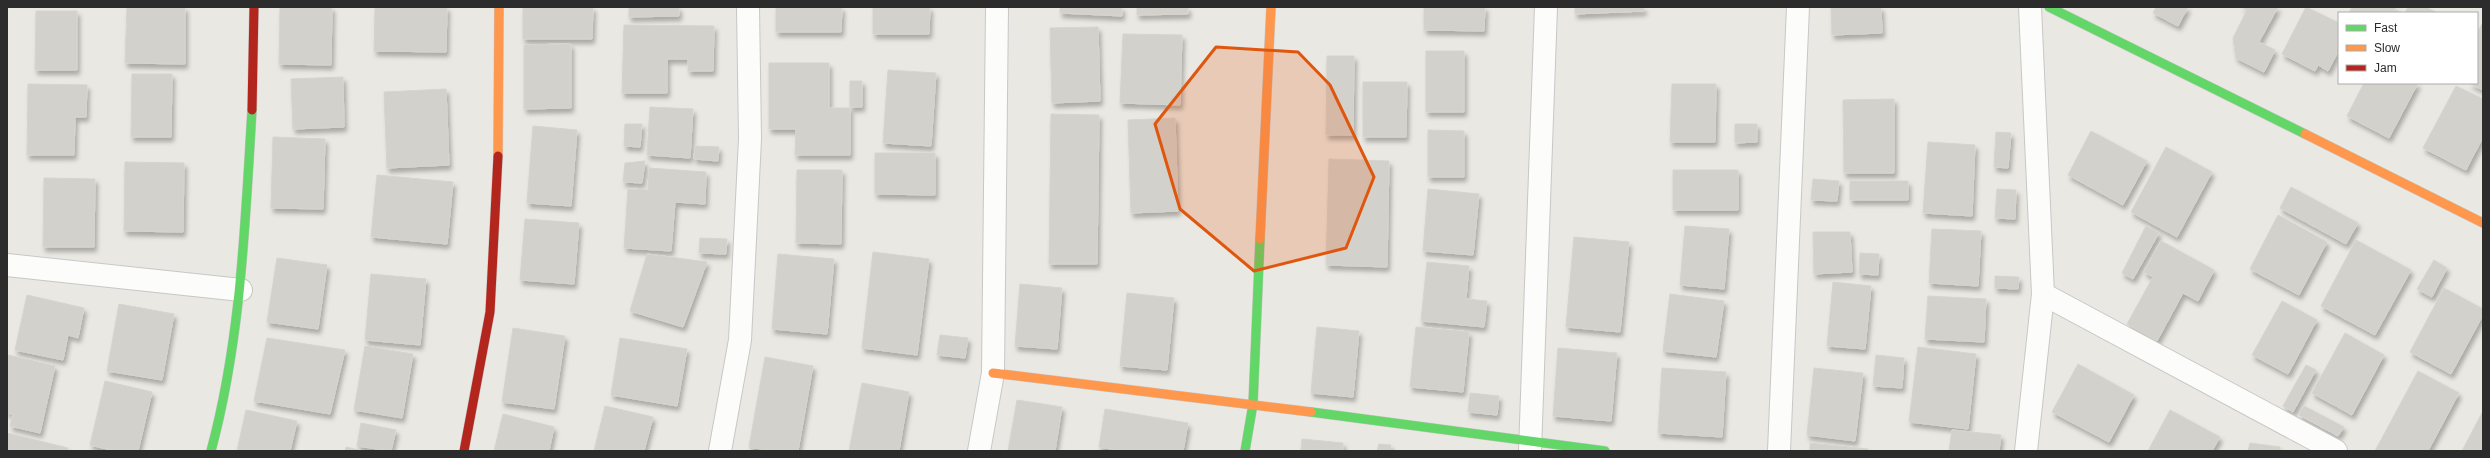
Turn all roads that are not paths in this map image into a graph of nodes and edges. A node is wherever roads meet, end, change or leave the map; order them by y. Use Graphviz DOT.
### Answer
graph roads {
  1 [pos="254,7"];
  2 [pos="498,7"];
  3 [pos="748,7"];
  4 [pos="997,7"];
  5 [pos="1271,7"];
  6 [pos="1546,7"];
  7 [pos="1798,7"];
  8 [pos="2030,7"];
  9 [pos="2049,7"];
  10 [pos="2483,222"];
  11 [pos="7,265"];
  12 [pos="241,290"];
  13 [pos="2043,294"];
  14 [pos="993,373"];
  15 [pos="1253,404"];
  16 [pos="1531,446"];
  17 [pos="211,451"];
  18 [pos="464,451"];
  19 [pos="720,451"];
  20 [pos="979,451"];
  21 [pos="1245,451"];
  22 [pos="1605,451"];
  23 [pos="1779,451"];
  24 [pos="2026,451"];
  25 [pos="2336,451"];
  1 -- 12 [label="street"];
  2 -- 18 [label="street"];
  3 -- 19 [label="street"];
  4 -- 14 [label="street"];
  5 -- 15 [label="street"];
  6 -- 16 [label="street"];
  7 -- 23 [label="street"];
  8 -- 13 [label="street"];
  9 -- 10 [label="street"];
  11 -- 12 [label="street"];
  12 -- 17 [label="street"];
  13 -- 24 [label="street"];
  13 -- 25 [label="street"];
  14 -- 15 [label="street"];
  14 -- 20 [label="street"];
  15 -- 16 [label="street"];
  15 -- 21 [label="street"];
  16 -- 22 [label="street"];
}
